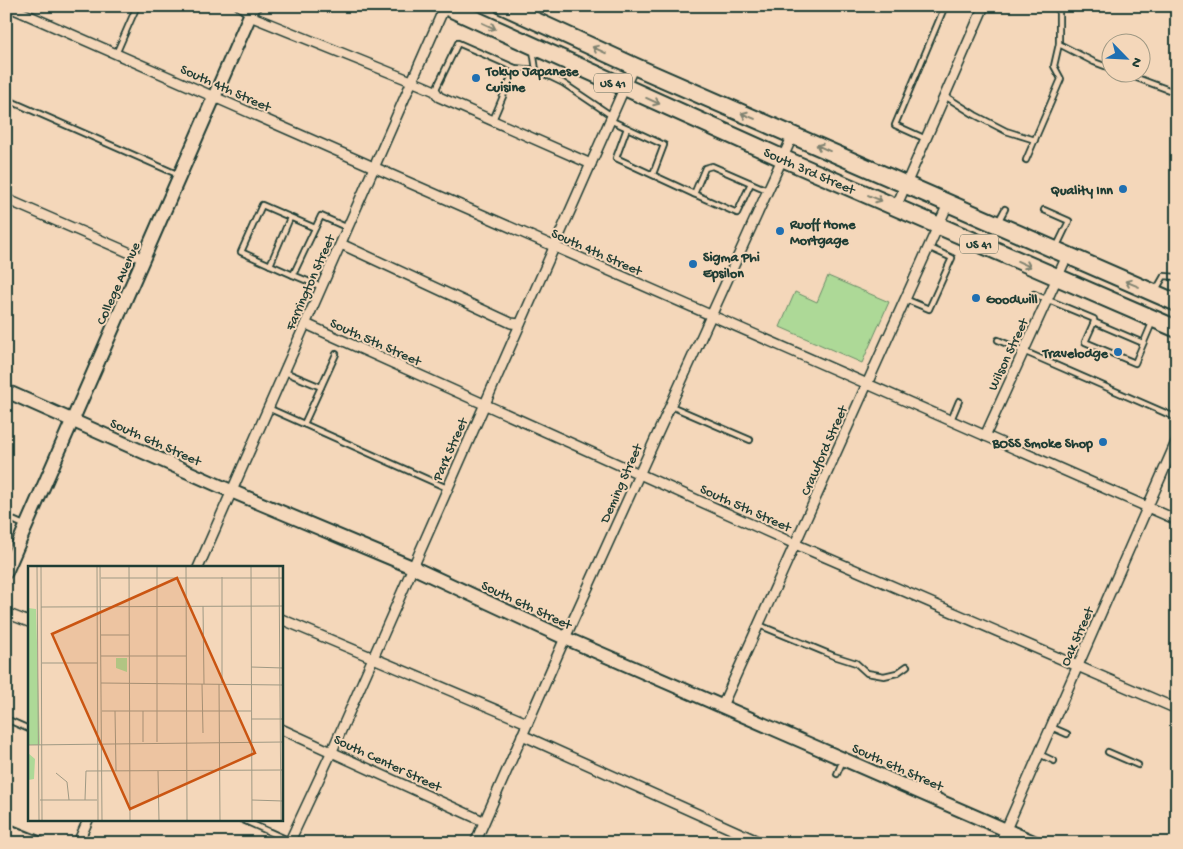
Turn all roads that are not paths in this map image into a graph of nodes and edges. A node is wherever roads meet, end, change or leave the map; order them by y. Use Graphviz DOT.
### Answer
graph roads {
  1 [pos="6,6"];
  2 [pos="137,6"];
  3 [pos="237,6"];
  4 [pos="445,6"];
  5 [pos="502,6"];
  6 [pos="945,6"];
  7 [pos="984,6"];
  8 [pos="1052,6"];
  9 [pos="1059,8"];
  10 [pos="252,11"];
  11 [pos="1059,44"];
  12 [pos="533,46"];
  13 [pos="116,54"];
  14 [pos="1100,64"];
  15 [pos="634,66"];
  16 [pos="515,68"];
  17 [pos="536,70"];
  18 [pos="412,81"];
  19 [pos="1148,82"];
  20 [pos="624,88"];
  21 [pos="435,91"];
  22 [pos="1177,93"];
  23 [pos="945,96"];
  24 [pos="214,97"];
  25 [pos="6,99"];
  26 [pos="611,118"];
  27 [pos="493,120"];
  28 [pos="627,128"];
  29 [pos="793,135"];
  30 [pos="926,138"];
  31 [pos="1035,140"];
  32 [pos="782,158"];
  33 [pos="1026,160"];
  34 [pos="591,164"];
  35 [pos="375,168"];
  36 [pos="653,174"];
  37 [pos="180,175"];
  38 [pos="751,183"];
  39 [pos="906,186"];
  40 [pos="767,190"];
  41 [pos="694,194"];
  42 [pos="6,198"];
  43 [pos="948,204"];
  44 [pos="896,207"];
  45 [pos="1005,209"];
  46 [pos="1044,210"];
  47 [pos="290,218"];
  48 [pos="938,226"];
  49 [pos="997,226"];
  50 [pos="314,228"];
  51 [pos="348,228"];
  52 [pos="341,244"];
  53 [pos="554,248"];
  54 [pos="928,248"];
  55 [pos="1061,253"];
  56 [pos="144,259"];
  57 [pos="270,265"];
  58 [pos="294,275"];
  59 [pos="1177,277"];
  60 [pos="1056,278"];
  61 [pos="322,287"];
  62 [pos="1034,294"];
  63 [pos="1155,294"];
  64 [pos="905,298"];
  65 [pos="1047,300"];
  66 [pos="1177,303"];
  67 [pos="711,316"];
  68 [pos="1154,319"];
  69 [pos="1094,322"];
  70 [pos="306,324"];
  71 [pos="520,324"];
  72 [pos="1177,329"];
  73 [pos="998,340"];
  74 [pos="1143,342"];
  75 [pos="1023,351"];
  76 [pos="336,354"];
  77 [pos="284,372"];
  78 [pos="867,384"];
  79 [pos="321,387"];
  80 [pos="6,391"];
  81 [pos="959,401"];
  82 [pos="484,405"];
  83 [pos="670,405"];
  84 [pos="268,408"];
  85 [pos="1177,418"];
  86 [pos="951,420"];
  87 [pos="74,421"];
  88 [pos="304,424"];
  89 [pos="985,436"];
  90 [pos="750,440"];
  91 [pos="1177,440"];
  92 [pos="638,474"];
  93 [pos="447,488"];
  94 [pos="231,491"];
  95 [pos="1147,507"];
  96 [pos="6,518"];
  97 [pos="1177,520"];
  98 [pos="26,526"];
  99 [pos="795,544"];
  100 [pos="199,566"];
  101 [pos="412,567"];
  102 [pos="6,572"];
  103 [pos="6,612"];
  104 [pos="282,619"];
  105 [pos="28,622"];
  106 [pos="759,625"];
  107 [pos="565,638"];
  108 [pos="372,657"];
  109 [pos="906,666"];
  110 [pos="1078,667"];
  111 [pos="722,706"];
  112 [pos="1177,709"];
  113 [pos="6,719"];
  114 [pos="527,723"];
  115 [pos="1051,728"];
  116 [pos="28,729"];
  117 [pos="282,729"];
  118 [pos="1067,734"];
  119 [pos="522,736"];
  120 [pos="332,751"];
  121 [pos="1108,752"];
  122 [pos="1039,754"];
  123 [pos="843,759"];
  124 [pos="1054,761"];
  125 [pos="1138,765"];
  126 [pos="837,774"];
  127 [pos="483,821"];
  128 [pos="87,822"];
  129 [pos="247,822"];
  130 [pos="6,830"];
  131 [pos="1006,830"];
  132 [pos="291,842"];
  133 [pos="477,842"];
  134 [pos="38,843"];
  135 [pos="78,843"];
  136 [pos="762,843"];
  137 [pos="1000,843"];
  138 [pos="1036,843"];
  1 -- 13 [label="street, South 4th Street"];
  2 -- 13 [label="lane"];
  3 -- 10 [label="lane"];
  4 -- 12 [label="highway, South 3rd Street / US 41, one-way"];
  4 -- 18 [label="street, Farrington Street"];
  15 -- 5 [label="highway, South 3rd Street / US 41, one-way"];
  6 -- 30 [label="lane"];
  7 -- 23 [label="street"];
  8 -- 9 [label="lane"];
  9 -- 11 [label="lane"];
  10 -- 18 [label="street"];
  10 -- 24 [label="street, College Avenue"];
  11 -- 14 [label="lane"];
  11 -- 31 [label="lane"];
  12 -- 17 [label="lane"];
  12 -- 20 [label="highway, South 3rd Street / US 41"];
  13 -- 24 [label="street, South 4th Street"];
  15 -- 20 [label="street, Park Street"];
  29 -- 15 [label="highway, South 3rd Street / US 41, one-way"];
  16 -- 17 [label="lane"];
  16 -- 21 [label="lane"];
  16 -- 27 [label="lane"];
  17 -- 26 [label="lane"];
  18 -- 21 [label="street"];
  18 -- 35 [label="street, Farrington Street"];
  19 -- 22 [label="lane"];
  20 -- 26 [label="street, Park Street"];
  20 -- 32 [label="highway, South 3rd Street / US 41, one-way"];
  21 -- 27 [label="street"];
  23 -- 30 [label="street"];
  23 -- 31 [label="lane"];
  24 -- 35 [label="street, South 4th Street"];
  24 -- 37 [label="street, College Avenue"];
  25 -- 37 [label="lane"];
  26 -- 28 [label="lane"];
  26 -- 34 [label="street, Park Street"];
  27 -- 34 [label="street"];
  28 -- 36 [label="lane"];
  28 -- 36 [label="lane"];
  29 -- 32 [label="street, Deming Street"];
  39 -- 29 [label="highway, South 3rd Street / US 41, one-way"];
  30 -- 39 [label="street"];
  31 -- 33 [label="lane"];
  32 -- 40 [label="street, Deming Street"];
  32 -- 44 [label="highway, South 3rd Street / US 41, one-way"];
  34 -- 53 [label="street, Park Street"];
  35 -- 51 [label="street, Farrington Street"];
  35 -- 53 [label="street, South 4th Street"];
  36 -- 41 [label="lane"];
  37 -- 56 [label="street, College Avenue"];
  38 -- 40 [label="lane"];
  38 -- 41 [label="lane"];
  38 -- 41 [label="lane"];
  39 -- 43 [label="highway, South 3rd Street / US 41"];
  39 -- 44 [label="street"];
  40 -- 67 [label="street, Deming Street"];
  42 -- 56 [label="street"];
  43 -- 48 [label="street, Crawford Street"];
  43 -- 49 [label="highway, South 3rd Street / US 41"];
  44 -- 48 [label="highway, South 3rd Street / US 41"];
  45 -- 49 [label="lane"];
  46 -- 55 [label="lane"];
  47 -- 50 [label="lane"];
  47 -- 57 [label="lane"];
  47 -- 57 [label="lane"];
  48 -- 54 [label="street, Crawford Street"];
  48 -- 60 [label="highway, South 3rd Street / US 41, one-way"];
  49 -- 55 [label="highway, South 3rd Street / US 41"];
  50 -- 51 [label="lane"];
  50 -- 58 [label="lane"];
  51 -- 52 [label="street, Farrington Street"];
  52 -- 61 [label="street, Farrington Street"];
  52 -- 71 [label="street"];
  53 -- 67 [label="street, South 4th Street"];
  53 -- 71 [label="street, Park Street"];
  54 -- 64 [label="street, Crawford Street"];
  54 -- 64 [label="lane"];
  55 -- 60 [label="street, Wilson Street"];
  63 -- 55 [label="highway, South 3rd Street / US 41, one-way"];
  56 -- 87 [label="street, College Avenue"];
  57 -- 58 [label="lane"];
  58 -- 61 [label="lane"];
  59 -- 63 [label="lane"];
  60 -- 65 [label="street, Wilson Street"];
  60 -- 68 [label="highway, South 3rd Street / US 41"];
  61 -- 70 [label="street, Farrington Street"];
  62 -- 65 [label="lane"];
  63 -- 66 [label="highway, South 3rd Street / US 41"];
  64 -- 78 [label="street, Crawford Street"];
  65 -- 69 [label="lane"];
  65 -- 75 [label="street, Wilson Street"];
  67 -- 78 [label="street, South 4th Street"];
  67 -- 83 [label="street, Deming Street"];
  68 -- 72 [label="highway, South 3rd Street / US 41"];
  68 -- 74 [label="lane"];
  69 -- 74 [label="lane"];
  69 -- 74 [label="lane"];
  70 -- 77 [label="street, Farrington Street"];
  70 -- 82 [label="street, South 5th Street"];
  71 -- 82 [label="street, Park Street"];
  73 -- 75 [label="lane"];
  75 -- 85 [label="lane"];
  75 -- 89 [label="street, Wilson Street"];
  76 -- 79 [label="lane"];
  77 -- 79 [label="lane"];
  77 -- 84 [label="street, Farrington Street"];
  78 -- 86 [label="street, South 4th Street"];
  78 -- 99 [label="street, Crawford Street"];
  79 -- 88 [label="lane"];
  80 -- 87 [label="street, South 6th Street"];
  81 -- 86 [label="lane"];
  82 -- 92 [label="street, South 5th Street"];
  82 -- 93 [label="street, Park Street"];
  83 -- 90 [label="lane"];
  83 -- 92 [label="street, Deming Street"];
  84 -- 88 [label="lane"];
  84 -- 94 [label="street, Farrington Street"];
  86 -- 89 [label="street, South 4th Street"];
  87 -- 94 [label="street, South 6th Street"];
  87 -- 98 [label="street, College Avenue"];
  88 -- 93 [label="lane"];
  89 -- 95 [label="street, South 4th Street"];
  91 -- 95 [label="street, Oak Street"];
  92 -- 99 [label="street, South 5th Street"];
  92 -- 107 [label="street, Deming Street"];
  93 -- 101 [label="street, Park Street"];
  94 -- 100 [label="street, Farrington Street"];
  94 -- 101 [label="street, South 6th Street"];
  95 -- 97 [label="street, South 4th Street"];
  95 -- 110 [label="street, Oak Street"];
  96 -- 98 [label="lane"];
  98 -- 102 [label="street, College Avenue"];
  99 -- 106 [label="street, Crawford Street"];
  99 -- 110 [label="street, South 5th Street"];
  101 -- 107 [label="street, South 6th Street"];
  101 -- 108 [label="street, Park Street"];
  103 -- 105 [label="street"];
  104 -- 108 [label="street"];
  106 -- 109 [label="lane"];
  106 -- 111 [label="street, Crawford Street"];
  107 -- 111 [label="street, South 6th Street"];
  107 -- 114 [label="street, Deming Street"];
  108 -- 114 [label="street"];
  108 -- 120 [label="street, Park Street"];
  110 -- 112 [label="street, South 5th Street"];
  110 -- 115 [label="street, Oak Street"];
  111 -- 123 [label="street, South 6th Street"];
  113 -- 116 [label="lane"];
  114 -- 119 [label="street, Deming Street"];
  115 -- 118 [label="lane"];
  115 -- 122 [label="street, Oak Street"];
  117 -- 120 [label="street, South Center Street"];
  119 -- 127 [label="street, Deming Street"];
  119 -- 136 [label="street"];
  120 -- 127 [label="street, South Center Street"];
  120 -- 132 [label="street, Park Street"];
  121 -- 125 [label="lane"];
  122 -- 124 [label="lane"];
  122 -- 131 [label="street, Oak Street"];
  123 -- 126 [label="lane"];
  123 -- 131 [label="street, South 6th Street"];
  127 -- 133 [label="street, Deming Street"];
  128 -- 135 [label="street"];
  129 -- 132 [label="lane"];
  130 -- 134 [label="street"];
  131 -- 137 [label="street, Oak Street"];
  131 -- 138 [label="street, South 6th Street"];
}
